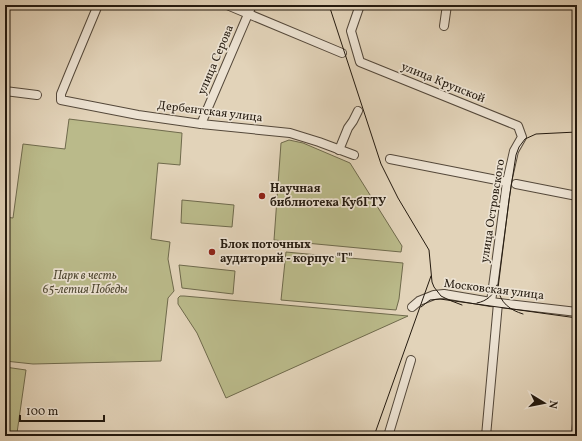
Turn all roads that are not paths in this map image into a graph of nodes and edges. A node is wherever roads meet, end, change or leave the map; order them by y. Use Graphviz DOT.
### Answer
graph roads {
  1 [pos="98,5"];
  2 [pos="227,5"];
  3 [pos="252,5"];
  4 [pos="360,5"];
  5 [pos="447,5"];
  6 [pos="249,14"];
  7 [pos="444,26"];
  8 [pos="342,53"];
  9 [pos="5,90"];
  10 [pos="37,95"];
  11 [pos="358,111"];
  12 [pos="201,124"];
  13 [pos="518,126"];
  14 [pos="339,150"];
  15 [pos="354,155"];
  16 [pos="390,159"];
  17 [pos="507,182"];
  18 [pos="516,184"];
  19 [pos="577,196"];
  20 [pos="495,303"];
  21 [pos="412,307"];
  22 [pos="577,312"];
  23 [pos="411,360"];
  24 [pos="577,424"];
  25 [pos="389,433"];
  26 [pos="486,436"];
  27 [pos="576,436"];
  1 -- 12 [label="street, Дербентская улица"];
  2 -- 6 [label="street"];
  3 -- 6 [label="street, улица Серова"];
  4 -- 13 [label="street, улица Крупской"];
  5 -- 7 [label="street"];
  6 -- 8 [label="street"];
  6 -- 12 [label="street, улица Серова"];
  9 -- 10 [label="street"];
  11 -- 14 [label="street"];
  12 -- 14 [label="street, Дербентская улица"];
  13 -- 17 [label="street, улица Островского"];
  14 -- 15 [label="street, Дербентская улица"];
  16 -- 17 [label="street"];
  17 -- 20 [label="street, улица Островского"];
  18 -- 19 [label="street"];
  20 -- 21 [label="street, Московская улица"];
  20 -- 22 [label="street, Московская улица"];
  20 -- 26 [label="street, улица Островского"];
  23 -- 25 [label="street"];
  24 -- 27 [label="street"];
}
